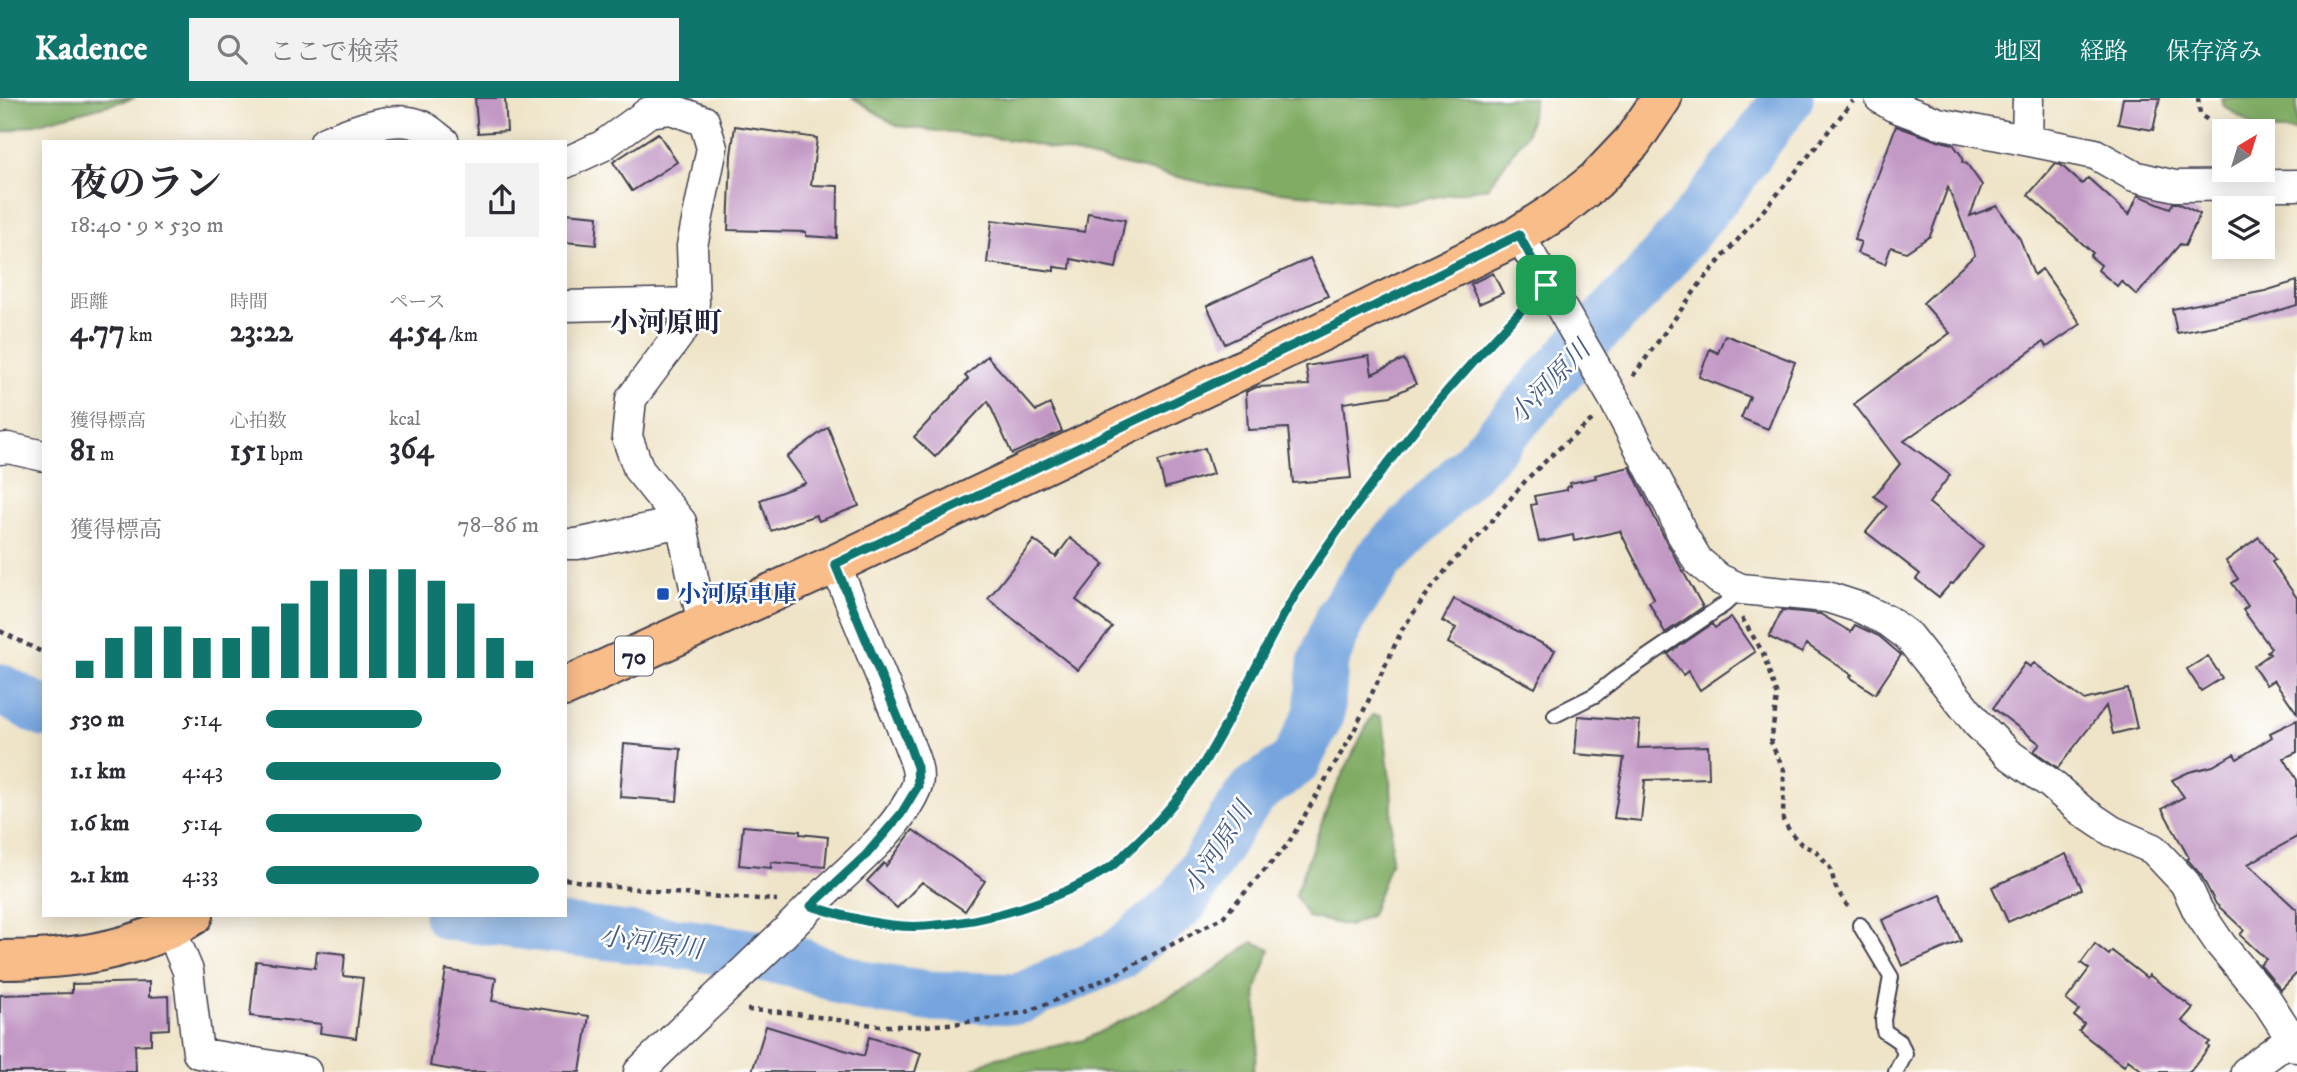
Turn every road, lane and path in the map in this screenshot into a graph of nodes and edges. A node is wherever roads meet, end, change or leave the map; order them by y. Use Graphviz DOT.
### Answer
graph roads {
  1 [pos="1662,98"];
  2 [pos="1856,98"];
  3 [pos="1880,98"];
  4 [pos="2028,98"];
  5 [pos="2198,98"];
  6 [pos="2212,123"];
  7 [pos="330,140"];
  8 [pos="441,140"];
  9 [pos="2027,140"];
  10 [pos="567,162"];
  11 [pos="2297,185"];
  12 [pos="1519,235"];
  13 [pos="1546,285"];
  14 [pos="694,303"];
  15 [pos="567,306"];
  16 [pos="1614,400"];
  17 [pos="0,449"];
  18 [pos="42,456"];
  19 [pos="681,522"];
  20 [pos="567,544"];
  21 [pos="835,564"];
  22 [pos="1735,594"];
  23 [pos="703,624"];
  24 [pos="0,631"];
  25 [pos="42,652"];
  26 [pos="567,686"];
  27 [pos="1555,715"];
  28 [pos="567,879"];
  29 [pos="808,910"];
  30 [pos="182,923"];
  31 [pos="1860,925"];
  32 [pos="0,960"];
  33 [pos="706,1006"];
  34 [pos="2295,1040"];
  35 [pos="306,1072"];
  36 [pos="639,1072"];
  37 [pos="1896,1072"];
  38 [pos="2246,1072"];
  1 -- 12 [label="main road, 70"];
  2 -- 16 [label="path"];
  3 -- 9 [label="street"];
  4 -- 9 [label="street"];
  5 -- 6 [label="path"];
  7 -- 8 [label="street"];
  9 -- 11 [label="street"];
  10 -- 14 [label="street"];
  12 -- 13 [label="street"];
  12 -- 21 [label="main road, 70"];
  13 -- 16 [label="street"];
  13 -- 29 [label="path"];
  14 -- 15 [label="street"];
  14 -- 19 [label="street"];
  16 -- 22 [label="street"];
  16 -- 33 [label="path"];
  17 -- 18 [label="street"];
  19 -- 20 [label="street"];
  19 -- 23 [label="street"];
  21 -- 23 [label="main road, 70"];
  21 -- 29 [label="street"];
  22 -- 27 [label="lane"];
  22 -- 31 [label="path"];
  22 -- 34 [label="street"];
  23 -- 26 [label="main road, 70"];
  24 -- 25 [label="path"];
  28 -- 29 [label="path"];
  29 -- 33 [label="street"];
  30 -- 32 [label="main road"];
  30 -- 35 [label="street"];
  31 -- 37 [label="lane"];
  33 -- 36 [label="street"];
  34 -- 38 [label="street"];
}
